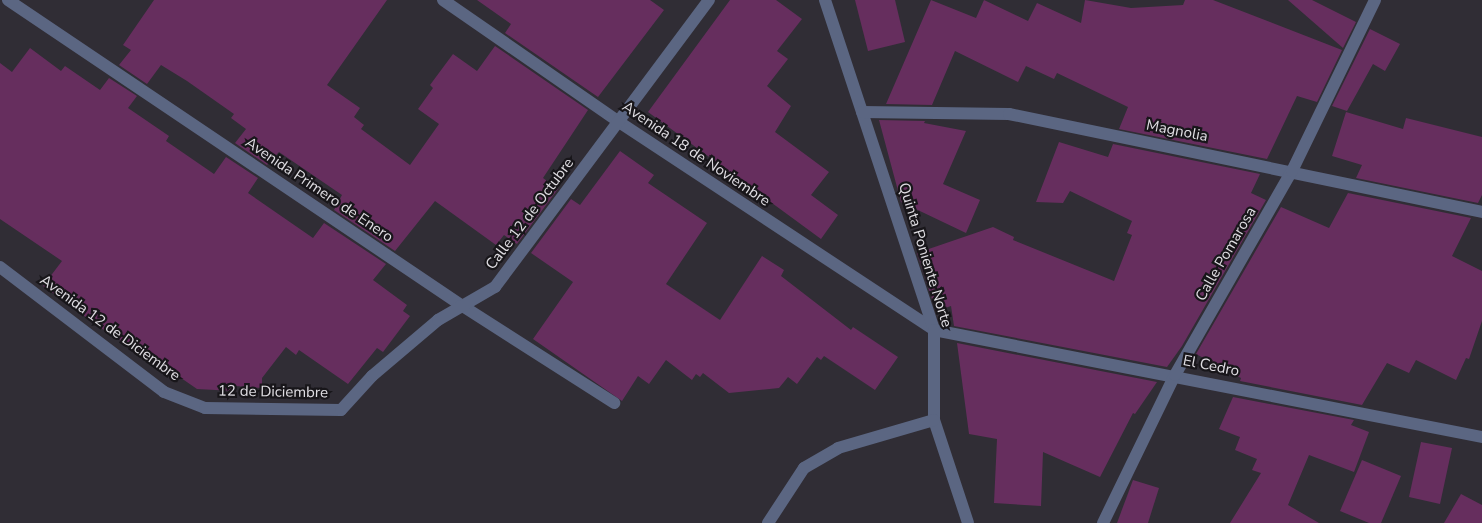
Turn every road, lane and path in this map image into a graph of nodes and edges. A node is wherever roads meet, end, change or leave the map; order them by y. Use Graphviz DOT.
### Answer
graph roads {
  1 [pos="8,0"];
  2 [pos="443,0"];
  3 [pos="709,0"];
  4 [pos="825,0"];
  5 [pos="1374,0"];
  6 [pos="862,112"];
  7 [pos="619,122"];
  8 [pos="1292,172"];
  9 [pos="1482,212"];
  10 [pos="0,267"];
  11 [pos="461,305"];
  12 [pos="934,330"];
  13 [pos="1175,375"];
  14 [pos="614,403"];
  15 [pos="205,408"];
  16 [pos="341,410"];
  17 [pos="934,420"];
  18 [pos="1482,437"];
  19 [pos="768,523"];
  20 [pos="968,523"];
  21 [pos="1103,523"];
  1 -- 11 [label="street, Avenida Primero de Enero"];
  2 -- 7 [label="street, Avenida 18 de Noviembre"];
  3 -- 7 [label="street, Calle 12 de Octubre"];
  4 -- 6 [label="street, Quinta Poniente Norte"];
  5 -- 8 [label="street, Calle Pomarosa"];
  6 -- 8 [label="street, Magnolia"];
  6 -- 12 [label="street, Quinta Poniente Norte"];
  7 -- 11 [label="street, Calle 12 de Octubre"];
  7 -- 12 [label="street, Avenida 18 de Noviembre"];
  8 -- 9 [label="street, Magnolia"];
  8 -- 13 [label="street, Calle Pomarosa"];
  10 -- 15 [label="street, Avenida 12 de Diciembre"];
  11 -- 14 [label="street, Avenida Primero de Enero"];
  11 -- 16 [label="street, Calle 12 de Octubre"];
  12 -- 13 [label="street, El Cedro"];
  12 -- 17 [label="street, Quinta Poniente Norte"];
  13 -- 18 [label="street, El Cedro"];
  13 -- 21 [label="street, Calle Pomarosa"];
  15 -- 16 [label="street, 12 de Diciembre"];
  17 -- 19 [label="street"];
  17 -- 20 [label="street, Quinta Poniente Norte"];
}
